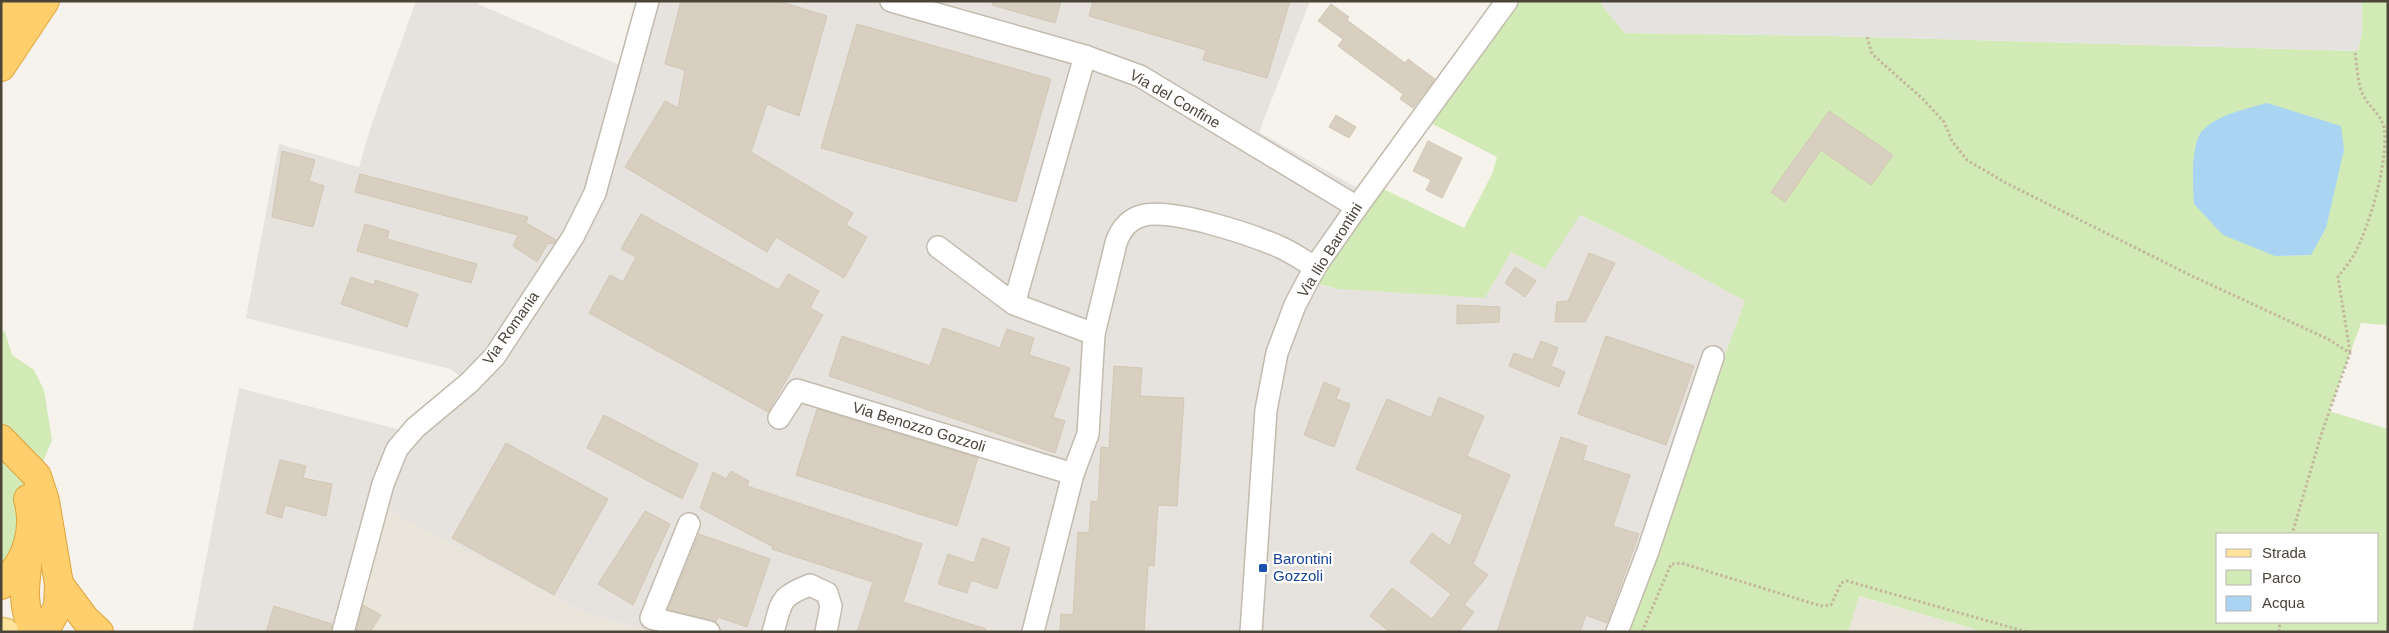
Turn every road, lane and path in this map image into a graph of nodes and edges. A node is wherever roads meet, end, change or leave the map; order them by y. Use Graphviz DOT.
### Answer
graph roads {
  1 [pos="19,1"];
  2 [pos="45,1"];
  3 [pos="648,1"];
  4 [pos="891,1"];
  5 [pos="1507,1"];
  6 [pos="1,28"];
  7 [pos="1867,37"];
  8 [pos="2355,51"];
  9 [pos="1085,56"];
  10 [pos="1,67"];
  11 [pos="1356,207"];
  12 [pos="938,247"];
  13 [pos="1315,267"];
  14 [pos="1014,304"];
  15 [pos="1094,334"];
  16 [pos="2350,353"];
  17 [pos="1713,357"];
  18 [pos="780,418"];
  19 [pos="1,439"];
  20 [pos="1,451"];
  21 [pos="1073,474"];
  22 [pos="689,524"];
  23 [pos="2292,533"];
  24 [pos="30,544"];
  25 [pos="59,584"];
  26 [pos="1,585"];
  27 [pos="1,631"];
  28 [pos="6,632"];
  29 [pos="36,632"];
  30 [pos="44,632"];
  31 [pos="99,632"];
  32 [pos="343,632"];
  33 [pos="709,632"];
  34 [pos="773,632"];
  35 [pos="826,632"];
  36 [pos="1033,632"];
  37 [pos="1251,632"];
  38 [pos="1617,632"];
  39 [pos="1642,632"];
  40 [pos="2027,632"];
  1 -- 6 [label="highway"];
  2 -- 10 [label="highway"];
  3 -- 32 [label="street, Via Romania"];
  4 -- 9 [label="street, Via del Confine"];
  5 -- 11 [label="street, Via Ilio Barontini"];
  7 -- 16 [label="path"];
  8 -- 16 [label="path"];
  9 -- 11 [label="street, Via del Confine"];
  9 -- 14 [label="street"];
  11 -- 13 [label="street, Via Ilio Barontini"];
  12 -- 14 [label="street"];
  13 -- 15 [label="street"];
  13 -- 37 [label="street, Via Ilio Barontini"];
  14 -- 15 [label="street"];
  15 -- 21 [label="street"];
  16 -- 23 [label="path"];
  17 -- 38 [label="street"];
  18 -- 21 [label="street, Via Benozzo Gozzoli"];
  19 -- 25 [label="highway"];
  20 -- 24 [label="highway"];
  21 -- 36 [label="street"];
  22 -- 33 [label="street"];
  24 -- 26 [label="highway"];
  24 -- 29 [label="highway"];
  25 -- 30 [label="highway"];
  25 -- 31 [label="highway"];
  27 -- 28 [label="main road"];
  34 -- 35 [label="street"];
  39 -- 40 [label="path"];
}
